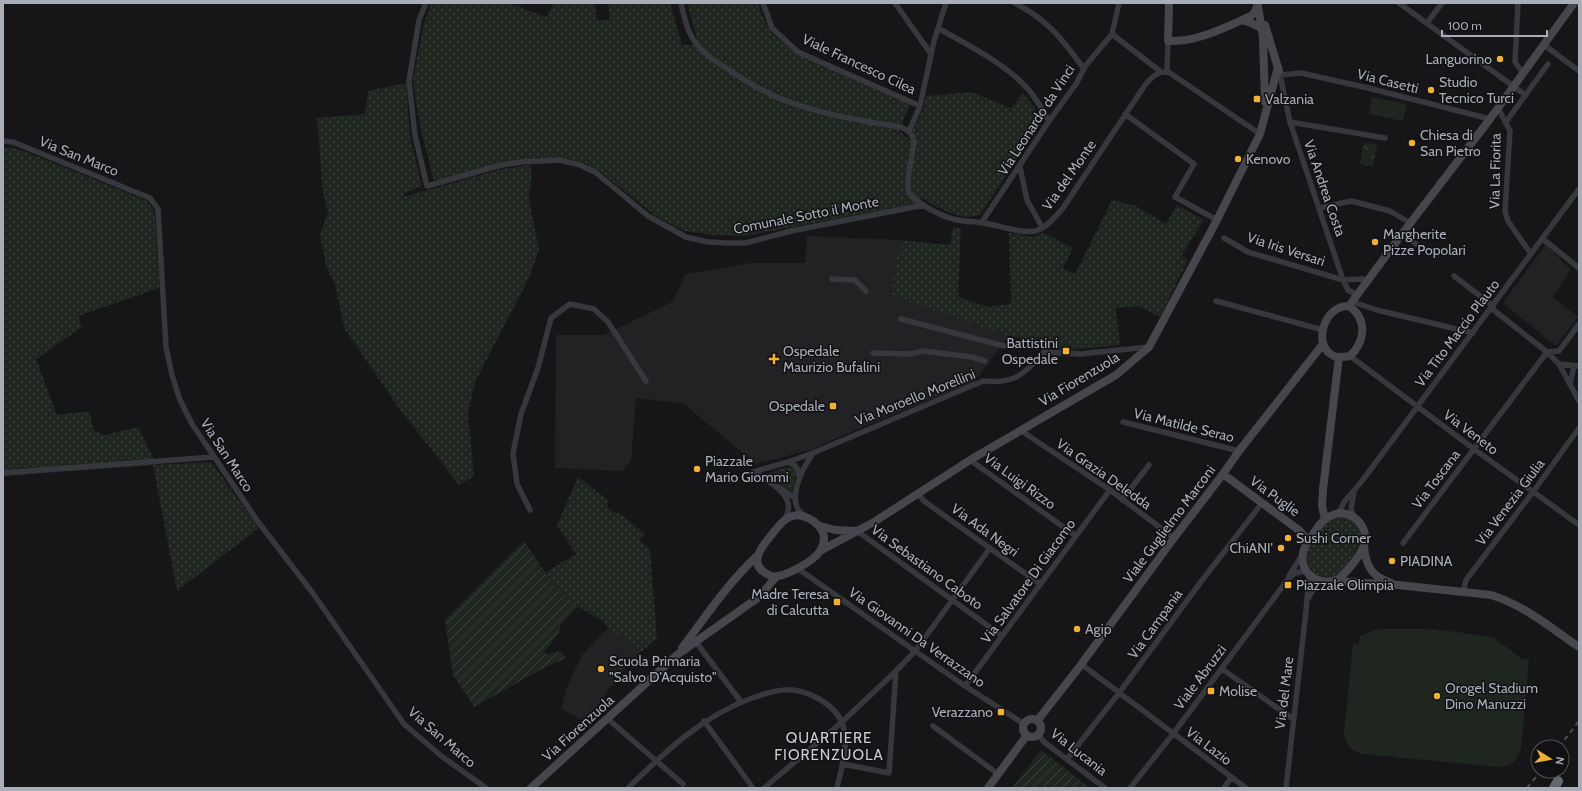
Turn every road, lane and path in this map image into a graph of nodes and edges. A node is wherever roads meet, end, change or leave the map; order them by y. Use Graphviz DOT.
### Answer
graph roads {
  1 [pos="426,3"];
  2 [pos="681,3"];
  3 [pos="763,3"];
  4 [pos="896,3"];
  5 [pos="946,3"];
  6 [pos="1015,3"];
  7 [pos="1119,3"];
  8 [pos="1168,3"];
  9 [pos="1258,3"];
  10 [pos="1399,3"];
  11 [pos="1442,3"];
  12 [pos="1518,3"];
  13 [pos="1574,3"];
  14 [pos="1242,20"];
  15 [pos="1427,23"];
  16 [pos="938,28"];
  17 [pos="1261,28"];
  18 [pos="1112,34"];
  19 [pos="1168,40"];
  20 [pos="1544,44"];
  21 [pos="931,54"];
  22 [pos="1548,64"];
  23 [pos="1084,69"];
  24 [pos="1264,70"];
  25 [pos="1279,71"];
  26 [pos="1579,71"];
  27 [pos="1164,72"];
  28 [pos="1523,73"];
  29 [pos="1273,82"];
  30 [pos="1512,87"];
  31 [pos="1524,94"];
  32 [pos="1285,104"];
  33 [pos="920,106"];
  34 [pos="1498,108"];
  35 [pos="1266,112"];
  36 [pos="1125,114"];
  37 [pos="1490,119"];
  38 [pos="1049,121"];
  39 [pos="1290,122"];
  40 [pos="1506,122"];
  41 [pos="909,131"];
  42 [pos="1260,134"];
  43 [pos="1385,138"];
  44 [pos="3,141"];
  45 [pos="1020,167"];
  46 [pos="1578,193"];
  47 [pos="924,205"];
  48 [pos="1320,208"];
  49 [pos="1217,220"];
  50 [pos="982,222"];
  51 [pos="1410,223"];
  52 [pos="1042,227"];
  53 [pos="1402,234"];
  54 [pos="1224,238"];
  55 [pos="1543,239"];
  56 [pos="1416,244"];
  57 [pos="1531,254"];
  58 [pos="1579,268"];
  59 [pos="1454,276"];
  60 [pos="832,279"];
  61 [pos="1343,280"];
  62 [pos="1368,280"];
  63 [pos="866,291"];
  64 [pos="1216,301"];
  65 [pos="1353,301"];
  66 [pos="1492,307"];
  67 [pos="901,319"];
  68 [pos="1579,324"];
  69 [pos="1323,330"];
  70 [pos="1472,333"];
  71 [pos="1323,344"];
  72 [pos="1004,346"];
  73 [pos="1149,347"];
  74 [pos="1547,352"];
  75 [pos="873,354"];
  76 [pos="1350,356"];
  77 [pos="1339,358"];
  78 [pos="985,361"];
  79 [pos="1558,364"];
  80 [pos="1577,366"];
  81 [pos="646,381"];
  82 [pos="1570,384"];
  83 [pos="1579,401"];
  84 [pos="1417,407"];
  85 [pos="1123,422"];
  86 [pos="1579,428"];
  87 [pos="1020,430"];
  88 [pos="1474,449"];
  89 [pos="1239,451"];
  90 [pos="813,453"];
  91 [pos="213,457"];
  92 [pos="970,460"];
  93 [pos="788,462"];
  94 [pos="1150,464"];
  95 [pos="3,473"];
  96 [pos="1224,474"];
  97 [pos="799,476"];
  98 [pos="776,486"];
  99 [pos="1110,490"];
  100 [pos="1354,491"];
  101 [pos="1533,492"];
  102 [pos="918,494"];
  103 [pos="795,498"];
  104 [pos="1122,500"];
  105 [pos="1262,503"];
  106 [pos="530,510"];
  107 [pos="1339,513"];
  108 [pos="806,516"];
  109 [pos="1354,516"];
  110 [pos="1325,518"];
  111 [pos="780,525"];
  112 [pos="1579,525"];
  113 [pos="820,526"];
  114 [pos="857,531"];
  115 [pos="1076,536"];
  116 [pos="1174,538"];
  117 [pos="1308,541"];
  118 [pos="1364,543"];
  119 [pos="1403,543"];
  120 [pos="990,548"];
  121 [pos="820,551"];
  122 [pos="1302,554"];
  123 [pos="757,556"];
  124 [pos="797,568"];
  125 [pos="1308,573"];
  126 [pos="776,577"];
  127 [pos="1288,579"];
  128 [pos="1319,581"];
  129 [pos="1334,581"];
  130 [pos="1040,584"];
  131 [pos="1394,585"];
  132 [pos="1463,592"];
  133 [pos="953,600"];
  134 [pos="1307,600"];
  135 [pos="1002,636"];
  136 [pos="696,642"];
  137 [pos="1579,647"];
  138 [pos="916,650"];
  139 [pos="677,655"];
  140 [pos="1081,664"];
  141 [pos="1222,669"];
  142 [pos="896,671"];
  143 [pos="966,686"];
  144 [pos="1119,693"];
  145 [pos="741,702"];
  146 [pos="608,719"];
  147 [pos="1294,719"];
  148 [pos="704,721"];
  149 [pos="1038,721"];
  150 [pos="842,722"];
  151 [pos="1024,724"];
  152 [pos="933,726"];
  153 [pos="1038,734"];
  154 [pos="1172,734"];
  155 [pos="1026,735"];
  156 [pos="1067,759"];
  157 [pos="656,761"];
  158 [pos="843,764"];
  159 [pos="998,774"];
  160 [pos="1231,778"];
  161 [pos="683,784"];
  162 [pos="486,788"];
  163 [pos="531,788"];
  164 [pos="628,788"];
  165 [pos="753,788"];
  166 [pos="764,788"];
  167 [pos="837,788"];
  168 [pos="988,788"];
  169 [pos="1105,788"];
  170 [pos="1130,788"];
  171 [pos="1224,788"];
  172 [pos="1246,788"];
  173 [pos="1286,788"];
  1 -- 47 [label="street, Comunale Sotto il Monte"];
  2 -- 41 [label="street"];
  3 -- 33 [label="street, Viale Francesco Cilea"];
  4 -- 21 [label="street"];
  5 -- 16 [label="street"];
  6 -- 23 [label="street"];
  7 -- 18 [label="street"];
  8 -- 19 [label="main road"];
  9 -- 14 [label="main road"];
  9 -- 17 [label="main road, Via Fiorenzuola"];
  9 -- 25 [label="main road"];
  10 -- 15 [label="street"];
  11 -- 15 [label="street"];
  12 -- 28 [label="street"];
  13 -- 20 [label="main road"];
  14 -- 17 [label="main road"];
  14 -- 19 [label="main road"];
  15 -- 30 [label="street"];
  16 -- 21 [label="street"];
  16 -- 38 [label="street"];
  17 -- 24 [label="main road, Via Fiorenzuola"];
  18 -- 23 [label="street, Via Leonardo da Vinci"];
  18 -- 27 [label="street"];
  19 -- 27 [label="street"];
  20 -- 26 [label="street"];
  20 -- 28 [label="main road"];
  21 -- 33 [label="street"];
  22 -- 31 [label="street"];
  23 -- 38 [label="street, Via Leonardo da Vinci"];
  24 -- 29 [label="main road"];
  24 -- 35 [label="main road, Via Fiorenzuola"];
  25 -- 29 [label="main road, Via Fiorenzuola"];
  25 -- 32 [label="street, Via Andrea Costa"];
  25 -- 37 [label="street, Via Casetti"];
  27 -- 36 [label="street, Via del Monte"];
  27 -- 42 [label="street"];
  28 -- 30 [label="main road"];
  29 -- 32 [label="street, Via Andrea Costa"];
  29 -- 35 [label="main road, Via Fiorenzuola"];
  30 -- 31 [label="street"];
  30 -- 34 [label="main road"];
  31 -- 40 [label="street"];
  32 -- 39 [label="street, Via Andrea Costa"];
  33 -- 41 [label="street"];
  34 -- 37 [label="main road"];
  34 -- 40 [label="street, Via La Fiorita"];
  35 -- 42 [label="main road, Via Fiorenzuola"];
  36 -- 49 [label="street"];
  36 -- 52 [label="street, Via del Monte"];
  37 -- 51 [label="main road"];
  38 -- 45 [label="street, Via Leonardo da Vinci"];
  39 -- 43 [label="street"];
  39 -- 48 [label="street, Via Andrea Costa"];
  40 -- 57 [label="street, Via La Fiorita"];
  41 -- 47 [label="street, Via del Monte"];
  42 -- 49 [label="main road, Via Fiorenzuola"];
  44 -- 91 [label="street, Via San Marco"];
  45 -- 50 [label="street, Via Leonardo da Vinci"];
  45 -- 52 [label="street"];
  46 -- 55 [label="street, Via Tito Maccio Plauto"];
  47 -- 50 [label="street, Via del Monte"];
  48 -- 51 [label="street"];
  48 -- 61 [label="street, Via Andrea Costa"];
  49 -- 73 [label="main road, Via Fiorenzuola"];
  50 -- 52 [label="street, Via del Monte"];
  51 -- 53 [label="main road"];
  53 -- 56 [label="street"];
  53 -- 62 [label="main road"];
  54 -- 61 [label="street, Via Iris Versari"];
  55 -- 57 [label="street, Via Tito Maccio Plauto"];
  55 -- 58 [label="street"];
  57 -- 66 [label="street, Via Tito Maccio Plauto"];
  59 -- 66 [label="street"];
  60 -- 63 [label="street"];
  61 -- 62 [label="street"];
  61 -- 65 [label="street, Via Andrea Costa"];
  62 -- 65 [label="main road"];
  64 -- 69 [label="street"];
  65 -- 69 [label="main road"];
  65 -- 70 [label="street"];
  65 -- 76 [label="main road"];
  66 -- 70 [label="street, Via Tito Maccio Plauto"];
  66 -- 74 [label="street"];
  67 -- 72 [label="street"];
  68 -- 74 [label="street"];
  69 -- 71 [label="main road"];
  70 -- 84 [label="street, Via Tito Maccio Plauto"];
  71 -- 77 [label="main road"];
  71 -- 89 [label="main road, Viale Guglielmo Marconi"];
  73 -- 87 [label="main road, Via Fiorenzuola"];
  73 -- 90 [label="street, Via Moroello Morellini"];
  74 -- 79 [label="street"];
  74 -- 88 [label="street, Via Toscana"];
  75 -- 78 [label="street"];
  76 -- 77 [label="main road"];
  76 -- 84 [label="street, Via Veneto"];
  77 -- 110 [label="main road"];
  79 -- 80 [label="street"];
  79 -- 82 [label="street"];
  80 -- 82 [label="street"];
  81 -- 106 [label="street"];
  82 -- 83 [label="street"];
  84 -- 88 [label="street, Via Veneto"];
  84 -- 100 [label="street, Via Tito Maccio Plauto"];
  85 -- 89 [label="street, Via Matilde Serao"];
  86 -- 101 [label="street, Via Venezia Giulia"];
  87 -- 92 [label="main road, Via Fiorenzuola"];
  87 -- 99 [label="street, Via Grazia Deledda"];
  88 -- 101 [label="street, Via Veneto"];
  88 -- 119 [label="street, Via Toscana"];
  89 -- 96 [label="main road, Viale Guglielmo Marconi"];
  90 -- 93 [label="street, Via Moroello Morellini"];
  90 -- 97 [label="street"];
  91 -- 95 [label="street"];
  91 -- 162 [label="street, Via San Marco"];
  92 -- 102 [label="main road, Via Fiorenzuola"];
  92 -- 115 [label="street, Via Luigi Rizzo"];
  93 -- 97 [label="street"];
  93 -- 98 [label="street, Via Moroello Morellini"];
  94 -- 104 [label="street"];
  96 -- 105 [label="main road, Via Puglie"];
  96 -- 116 [label="main road, Viale Guglielmo Marconi"];
  97 -- 103 [label="street"];
  98 -- 103 [label="street"];
  98 -- 111 [label="street"];
  99 -- 104 [label="street, Via Grazia Deledda"];
  99 -- 115 [label="street, Via Salvatore Di Giacomo"];
  100 -- 107 [label="street, Via Tito Maccio Plauto"];
  100 -- 109 [label="street"];
  101 -- 112 [label="street, Via Veneto"];
  101 -- 132 [label="street, Via Venezia Giulia"];
  102 -- 114 [label="main road, Via Fiorenzuola"];
  102 -- 120 [label="street, Via Ada Negri"];
  103 -- 108 [label="street"];
  104 -- 116 [label="street, Via Grazia Deledda"];
  105 -- 117 [label="main road, Via Puglie"];
  105 -- 144 [label="street, Via Campania"];
  107 -- 109 [label="main road"];
  107 -- 110 [label="main road"];
  108 -- 111 [label="main road"];
  108 -- 113 [label="main road"];
  109 -- 118 [label="main road"];
  110 -- 117 [label="main road"];
  111 -- 123 [label="main road"];
  113 -- 114 [label="main road"];
  113 -- 121 [label="main road"];
  114 -- 121 [label="main road, Via Fiorenzuola"];
  114 -- 133 [label="street, Via Sebastiano Caboto"];
  115 -- 130 [label="street, Via Salvatore Di Giacomo"];
  116 -- 140 [label="main road, Viale Guglielmo Marconi"];
  117 -- 122 [label="main road"];
  118 -- 129 [label="main road"];
  118 -- 131 [label="main road"];
  120 -- 130 [label="street, Via Ada Negri"];
  120 -- 133 [label="street"];
  121 -- 124 [label="main road"];
  122 -- 125 [label="main road"];
  122 -- 127 [label="street, Viale Abruzzi"];
  123 -- 126 [label="main road"];
  123 -- 139 [label="main road, Via Fiorenzuola"];
  124 -- 126 [label="main road"];
  124 -- 138 [label="street, Via Giovanni Da Verrazzano"];
  125 -- 127 [label="street, Viale Abruzzi"];
  125 -- 128 [label="main road"];
  125 -- 134 [label="street, Via del Mare"];
  126 -- 136 [label="main road, Via Fiorenzuola"];
  127 -- 141 [label="street, Viale Abruzzi"];
  128 -- 129 [label="main road"];
  128 -- 134 [label="street, Via del Mare"];
  129 -- 131 [label="main road"];
  130 -- 135 [label="street, Via Salvatore Di Giacomo"];
  131 -- 132 [label="main road"];
  132 -- 137 [label="main road"];
  133 -- 135 [label="street, Via Sebastiano Caboto"];
  133 -- 138 [label="street"];
  134 -- 147 [label="street, Via del Mare"];
  135 -- 143 [label="street, Via Salvatore Di Giacomo"];
  136 -- 139 [label="main road, Via Fiorenzuola"];
  136 -- 145 [label="street"];
  138 -- 142 [label="street"];
  138 -- 143 [label="street, Via Giovanni Da Verrazzano"];
  139 -- 146 [label="main road, Via Fiorenzuola"];
  140 -- 144 [label="street, Via Lazio"];
  140 -- 149 [label="main road, Viale Guglielmo Marconi"];
  141 -- 147 [label="street"];
  141 -- 154 [label="street, Viale Abruzzi"];
  142 -- 150 [label="street"];
  142 -- 158 [label="street"];
  143 -- 151 [label="street, Via Giovanni Da Verrazzano"];
  144 -- 154 [label="street, Via Lazio"];
  144 -- 156 [label="street, Via Campania"];
  145 -- 148 [label="street"];
  145 -- 150 [label="street"];
  146 -- 157 [label="street"];
  146 -- 163 [label="main road, Via Fiorenzuola"];
  147 -- 173 [label="street, Via del Mare"];
  148 -- 157 [label="street"];
  148 -- 165 [label="street"];
  149 -- 151 [label="main road"];
  149 -- 153 [label="main road"];
  150 -- 158 [label="street"];
  150 -- 166 [label="street"];
  151 -- 155 [label="main road"];
  152 -- 159 [label="street"];
  153 -- 155 [label="main road"];
  153 -- 156 [label="street, Via Lucania"];
  154 -- 160 [label="street, Via Lazio"];
  154 -- 170 [label="street, Viale Abruzzi"];
  155 -- 159 [label="main road"];
  156 -- 169 [label="street, Via Lucania"];
  157 -- 161 [label="street"];
  157 -- 164 [label="street"];
  158 -- 167 [label="street"];
  159 -- 168 [label="main road"];
  160 -- 171 [label="street"];
  160 -- 172 [label="street, Via Lazio"];
}
